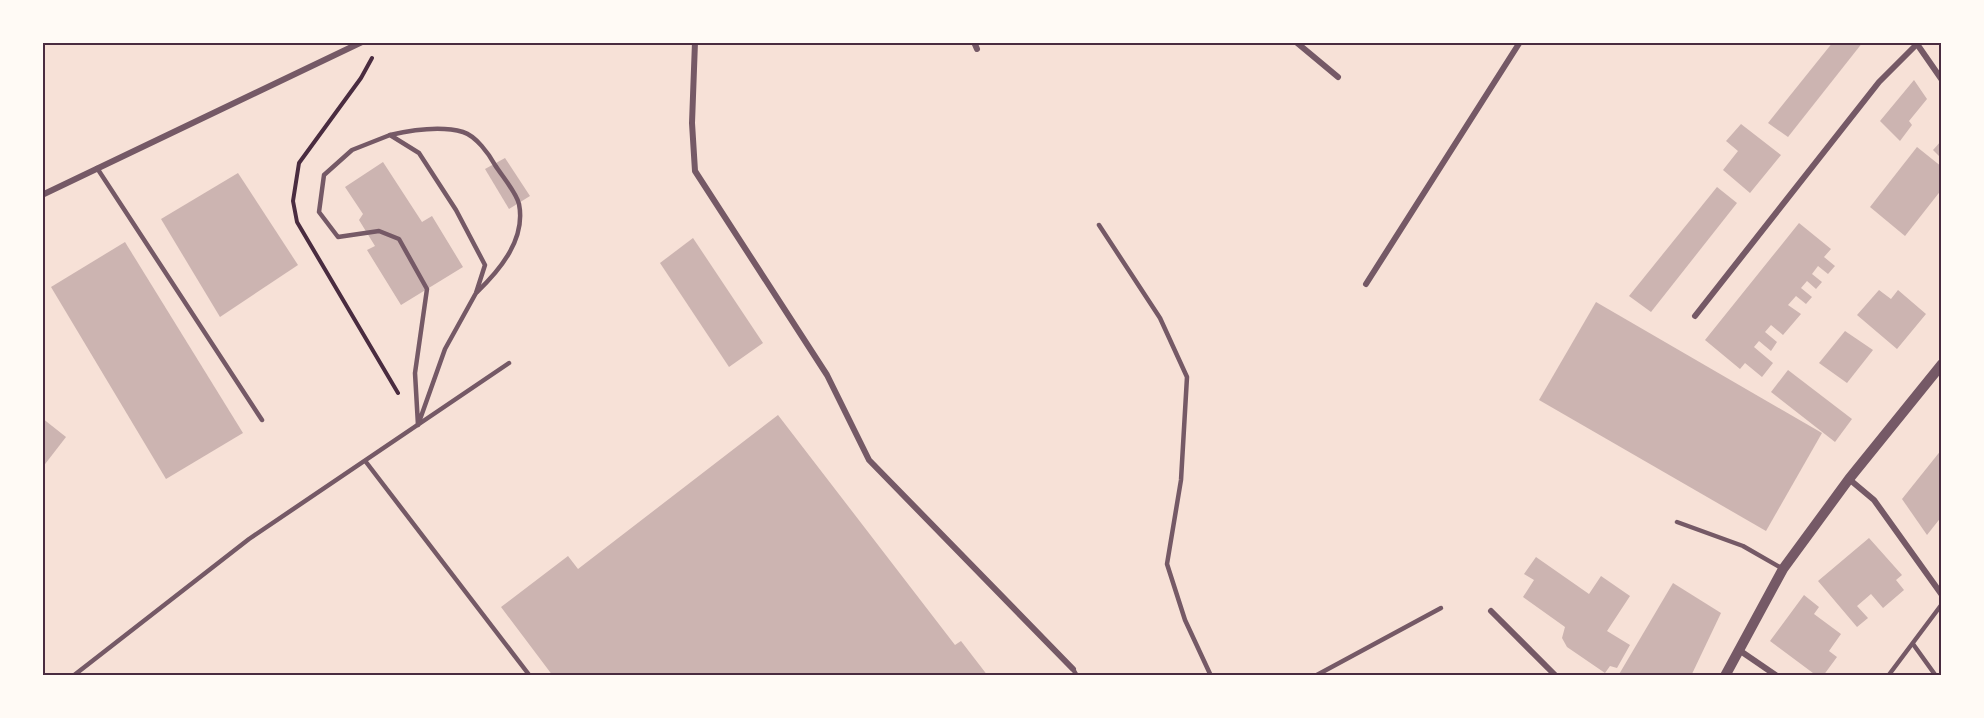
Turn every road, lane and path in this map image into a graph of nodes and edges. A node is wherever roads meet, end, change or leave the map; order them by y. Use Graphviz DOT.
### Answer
graph roads {
  1 [pos="362,42"];
  2 [pos="695,42"];
  3 [pos="974,42"];
  4 [pos="1296,42"];
  5 [pos="1520,42"];
  6 [pos="1918,43"];
  7 [pos="977,49"];
  8 [pos="1338,76"];
  9 [pos="1942,80"];
  10 [pos="390,135"];
  11 [pos="97,168"];
  12 [pos="42,195"];
  13 [pos="1099,225"];
  14 [pos="1366,284"];
  15 [pos="476,293"];
  16 [pos="1695,316"];
  17 [pos="509,363"];
  18 [pos="1942,364"];
  19 [pos="262,420"];
  20 [pos="418,425"];
  21 [pos="366,462"];
  22 [pos="1850,479"];
  23 [pos="1677,522"];
  24 [pos="1783,569"];
  25 [pos="1942,595"];
  26 [pos="1942,604"];
  27 [pos="1441,608"];
  28 [pos="1491,611"];
  29 [pos="1913,644"];
  30 [pos="1739,650"];
  31 [pos="1073,669"];
  32 [pos="73,676"];
  33 [pos="530,676"];
  34 [pos="1077,676"];
  35 [pos="1211,676"];
  36 [pos="1315,676"];
  37 [pos="1556,676"];
  38 [pos="1725,676"];
  39 [pos="1777,676"];
  40 [pos="1888,676"];
  41 [pos="1936,676"];
  1 -- 11 [label="street"];
  2 -- 31 [label="street"];
  3 -- 7 [label="street"];
  4 -- 8 [label="street"];
  5 -- 14 [label="street"];
  6 -- 9 [label="street"];
  6 -- 16 [label="street"];
  10 -- 15 [label="lane"];
  10 -- 15 [label="lane"];
  10 -- 20 [label="lane"];
  11 -- 12 [label="street"];
  11 -- 19 [label="lane"];
  13 -- 35 [label="lane"];
  15 -- 20 [label="lane"];
  17 -- 20 [label="lane"];
  18 -- 22 [label="street"];
  20 -- 21 [label="lane"];
  21 -- 32 [label="lane"];
  21 -- 33 [label="lane"];
  22 -- 24 [label="street"];
  22 -- 25 [label="street"];
  23 -- 24 [label="lane"];
  24 -- 30 [label="street"];
  26 -- 29 [label="lane"];
  27 -- 36 [label="lane"];
  28 -- 37 [label="street"];
  29 -- 40 [label="lane"];
  29 -- 41 [label="lane"];
  30 -- 38 [label="street"];
  30 -- 39 [label="street"];
  31 -- 34 [label="lane"];
}
